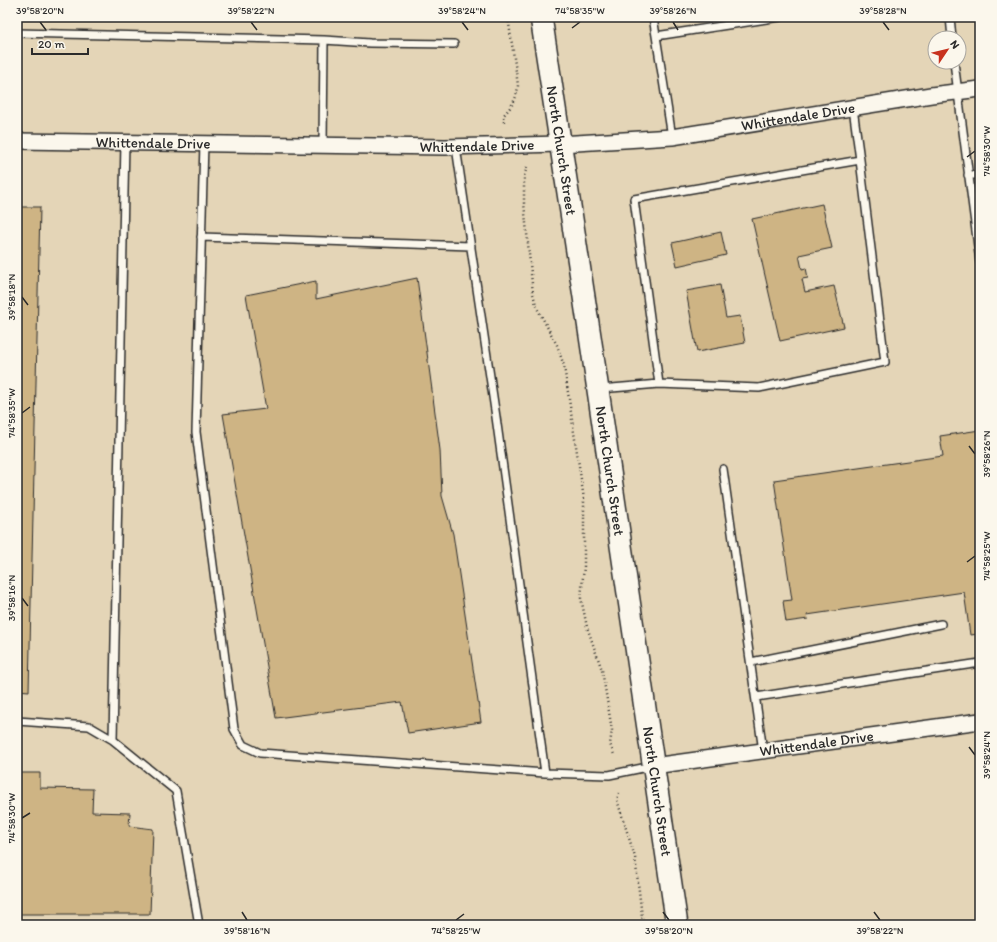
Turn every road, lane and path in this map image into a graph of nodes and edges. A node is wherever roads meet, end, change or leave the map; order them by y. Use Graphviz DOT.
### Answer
graph roads {
  1 [pos="508,17"];
  2 [pos="541,17"];
  3 [pos="653,17"];
  4 [pos="780,17"];
  5 [pos="950,17"];
  6 [pos="951,30"];
  7 [pos="17,32"];
  8 [pos="656,36"];
  9 [pos="324,40"];
  10 [pos="454,44"];
  11 [pos="955,70"];
  12 [pos="980,89"];
  13 [pos="957,92"];
  14 [pos="853,108"];
  15 [pos="504,122"];
  16 [pos="672,137"];
  17 [pos="17,140"];
  18 [pos="125,141"];
  19 [pos="204,143"];
  20 [pos="560,144"];
  21 [pos="323,145"];
  22 [pos="456,147"];
  23 [pos="860,160"];
  24 [pos="527,167"];
  25 [pos="968,175"];
  26 [pos="980,175"];
  27 [pos="201,237"];
  28 [pos="471,246"];
  29 [pos="980,262"];
  30 [pos="659,384"];
  31 [pos="598,390"];
  32 [pos="723,469"];
  33 [pos="941,624"];
  34 [pos="751,662"];
  35 [pos="980,662"];
  36 [pos="756,697"];
  37 [pos="17,721"];
  38 [pos="980,721"];
  39 [pos="113,740"];
  40 [pos="763,751"];
  41 [pos="614,755"];
  42 [pos="653,766"];
  43 [pos="545,773"];
  44 [pos="619,793"];
  45 [pos="199,925"];
  46 [pos="643,925"];
  47 [pos="676,925"];
  1 -- 15 [label="path"];
  2 -- 20 [label="main road, North Church Street"];
  3 -- 8 [label="lane"];
  4 -- 8 [label="lane"];
  5 -- 6 [label="lane"];
  7 -- 9 [label="lane"];
  8 -- 16 [label="lane"];
  9 -- 10 [label="lane"];
  9 -- 21 [label="lane"];
  11 -- 13 [label="lane"];
  12 -- 13 [label="street, Whittendale Drive"];
  13 -- 14 [label="street, Whittendale Drive"];
  13 -- 25 [label="lane"];
  14 -- 16 [label="street, Whittendale Drive"];
  14 -- 23 [label="lane"];
  16 -- 20 [label="street, Whittendale Drive"];
  17 -- 18 [label="street, Whittendale Drive"];
  18 -- 19 [label="street, Whittendale Drive"];
  18 -- 39 [label="lane"];
  19 -- 21 [label="street, Whittendale Drive"];
  19 -- 27 [label="lane"];
  20 -- 22 [label="street, Whittendale Drive"];
  20 -- 31 [label="main road, North Church Street"];
  21 -- 22 [label="street, Whittendale Drive"];
  22 -- 28 [label="lane"];
  23 -- 30 [label="lane"];
  23 -- 30 [label="lane"];
  24 -- 41 [label="path"];
  25 -- 26 [label="lane"];
  25 -- 29 [label="lane"];
  27 -- 28 [label="lane"];
  27 -- 43 [label="lane"];
  28 -- 43 [label="lane"];
  30 -- 31 [label="lane"];
  31 -- 42 [label="main road, North Church Street"];
  32 -- 34 [label="lane"];
  33 -- 34 [label="lane"];
  34 -- 36 [label="lane"];
  35 -- 36 [label="lane"];
  36 -- 40 [label="lane"];
  37 -- 39 [label="lane"];
  38 -- 40 [label="street, Whittendale Drive"];
  39 -- 45 [label="lane"];
  40 -- 42 [label="street, Whittendale Drive"];
  42 -- 43 [label="lane"];
  42 -- 47 [label="main road, North Church Street"];
  44 -- 46 [label="path"];
}
